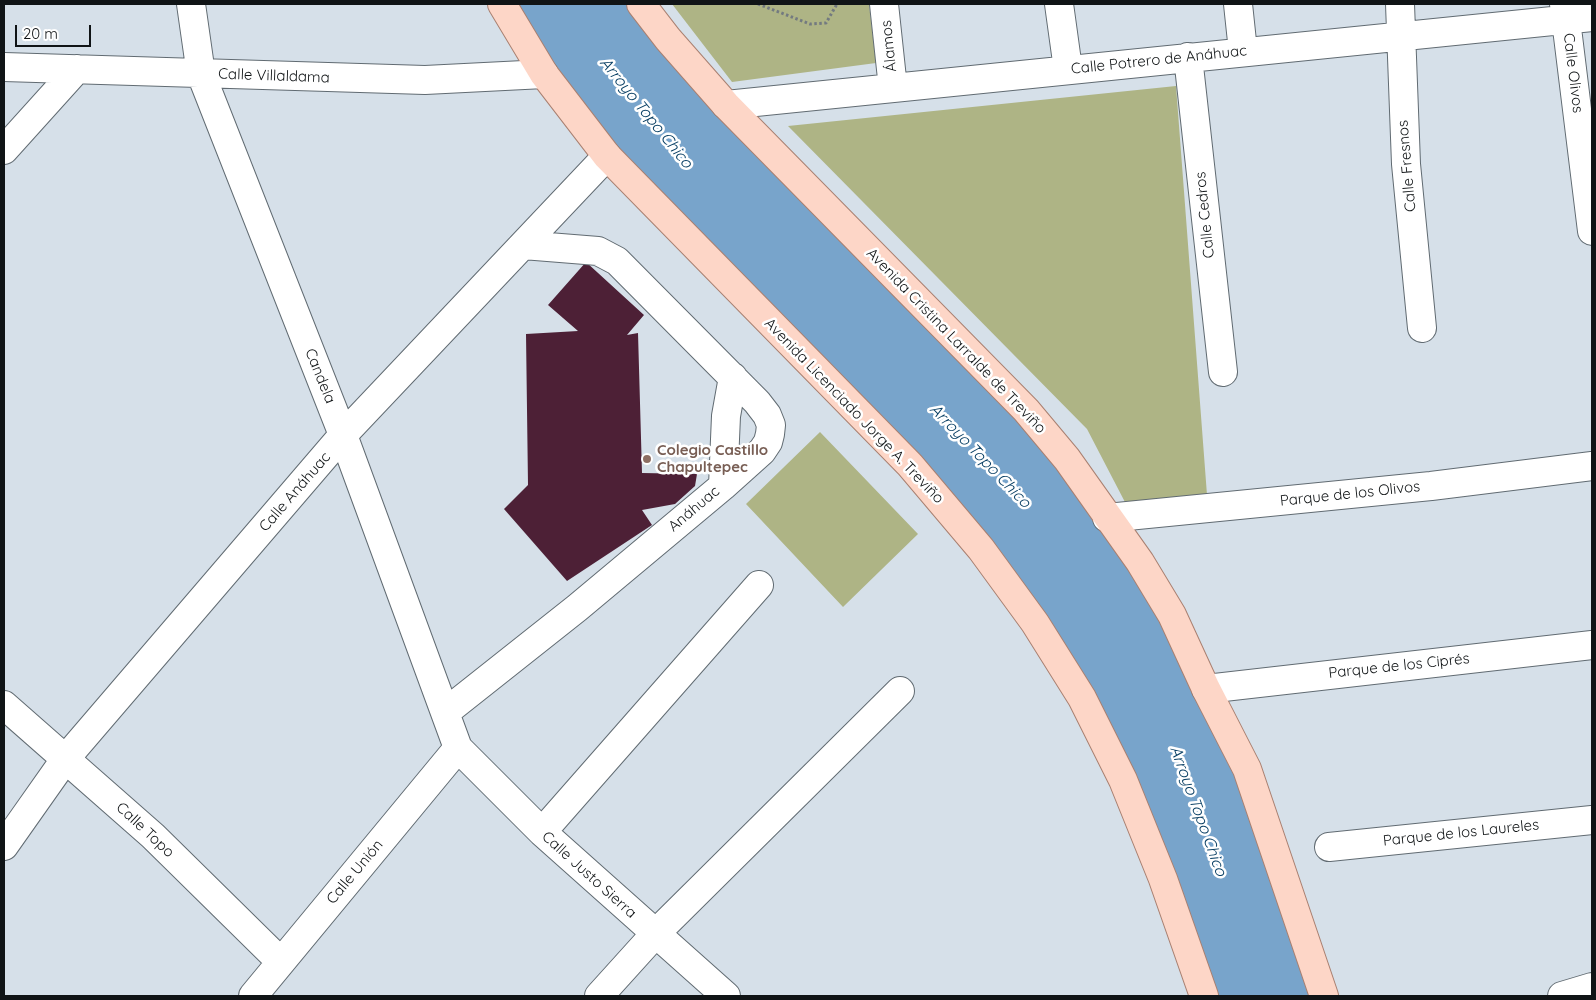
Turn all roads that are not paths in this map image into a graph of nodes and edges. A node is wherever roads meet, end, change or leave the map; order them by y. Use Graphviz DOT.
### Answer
graph roads {
  1 [pos="191,4"];
  2 [pos="502,4"];
  3 [pos="641,4"];
  4 [pos="884,4"];
  5 [pos="1059,4"];
  6 [pos="1238,4"];
  7 [pos="1400,4"];
  8 [pos="1574,13"];
  9 [pos="1402,36"];
  10 [pos="1243,51"];
  11 [pos="1188,57"];
  12 [pos="4,67"];
  13 [pos="77,69"];
  14 [pos="1068,69"];
  15 [pos="200,74"];
  16 [pos="544,74"];
  17 [pos="893,88"];
  18 [pos="726,105"];
  19 [pos="4,150"];
  20 [pos="607,156"];
  21 [pos="1592,231"];
  22 [pos="523,245"];
  23 [pos="1422,328"];
  24 [pos="1223,372"];
  25 [pos="733,377"];
  26 [pos="344,435"];
  27 [pos="1592,466"];
  28 [pos="723,486"];
  29 [pos="1107,518"];
  30 [pos="759,585"];
  31 [pos="1592,645"];
  32 [pos="1206,689"];
  33 [pos="900,691"];
  34 [pos="4,705"];
  35 [pos="447,711"];
  36 [pos="458,748"];
  37 [pos="66,758"];
  38 [pos="1592,820"];
  39 [pos="542,832"];
  40 [pos="4,846"];
  41 [pos="1329,846"];
  42 [pos="655,934"];
  43 [pos="281,962"];
  44 [pos="1592,987"];
  45 [pos="253,996"];
  46 [pos="599,996"];
  47 [pos="726,996"];
  48 [pos="1204,996"];
  49 [pos="1324,996"];
  50 [pos="1562,996"];
  1 -- 15 [label="street, Candela"];
  2 -- 16 [label="main road, Avenida Licenciado Jorge A. Treviño"];
  3 -- 18 [label="main road, Avenida Cristina Larralde de Treviño"];
  4 -- 17 [label="street, Álamos"];
  5 -- 14 [label="street"];
  6 -- 10 [label="street"];
  7 -- 9 [label="street, Calle Fresnos"];
  8 -- 9 [label="street, Calle Potrero de Anáhuac"];
  8 -- 21 [label="street, Calle Olivos"];
  9 -- 10 [label="street, Calle Potrero de Anáhuac"];
  9 -- 23 [label="street, Calle Fresnos"];
  10 -- 11 [label="street, Calle Potrero de Anáhuac"];
  11 -- 14 [label="street, Calle Potrero de Anáhuac"];
  11 -- 24 [label="street, Calle Cedros"];
  12 -- 13 [label="street, Calle Villaldama"];
  13 -- 15 [label="street, Calle Villaldama"];
  13 -- 19 [label="street"];
  14 -- 17 [label="street, Calle Potrero de Anáhuac"];
  15 -- 16 [label="street, Calle Villaldama"];
  15 -- 26 [label="street, Candela"];
  16 -- 20 [label="main road, Avenida Licenciado Jorge A. Treviño"];
  17 -- 18 [label="street, Calle Potrero de Anáhuac"];
  18 -- 29 [label="main road, Avenida Cristina Larralde de Treviño"];
  20 -- 22 [label="street, Calle Anáhuac"];
  20 -- 48 [label="main road, Avenida Licenciado Jorge A. Treviño"];
  22 -- 25 [label="street, Anáhuac"];
  22 -- 26 [label="street, Calle Anáhuac"];
  25 -- 28 [label="street"];
  25 -- 28 [label="street, Anáhuac"];
  26 -- 35 [label="street, Candela"];
  26 -- 37 [label="street, Calle Anáhuac"];
  27 -- 29 [label="street, Parque de los Olivos"];
  28 -- 35 [label="street, Anáhuac"];
  29 -- 32 [label="main road, Avenida Cristina Larralde de Treviño"];
  30 -- 39 [label="street"];
  31 -- 32 [label="street, Parque de los Ciprés"];
  32 -- 49 [label="main road, Avenida Cristina Larralde de Treviño"];
  33 -- 42 [label="street"];
  34 -- 37 [label="street, Calle Topo"];
  35 -- 36 [label="street, Candela"];
  36 -- 39 [label="street, Calle Justo Sierra"];
  36 -- 43 [label="street, Calle Unión"];
  37 -- 40 [label="street, Calle Anáhuac"];
  37 -- 43 [label="street, Calle Topo"];
  38 -- 41 [label="street, Parque de los Laureles"];
  39 -- 42 [label="street, Calle Justo Sierra"];
  42 -- 46 [label="street"];
  42 -- 47 [label="street, Calle Justo Sierra"];
  43 -- 45 [label="street, Calle Unión"];
  44 -- 50 [label="street"];
}
